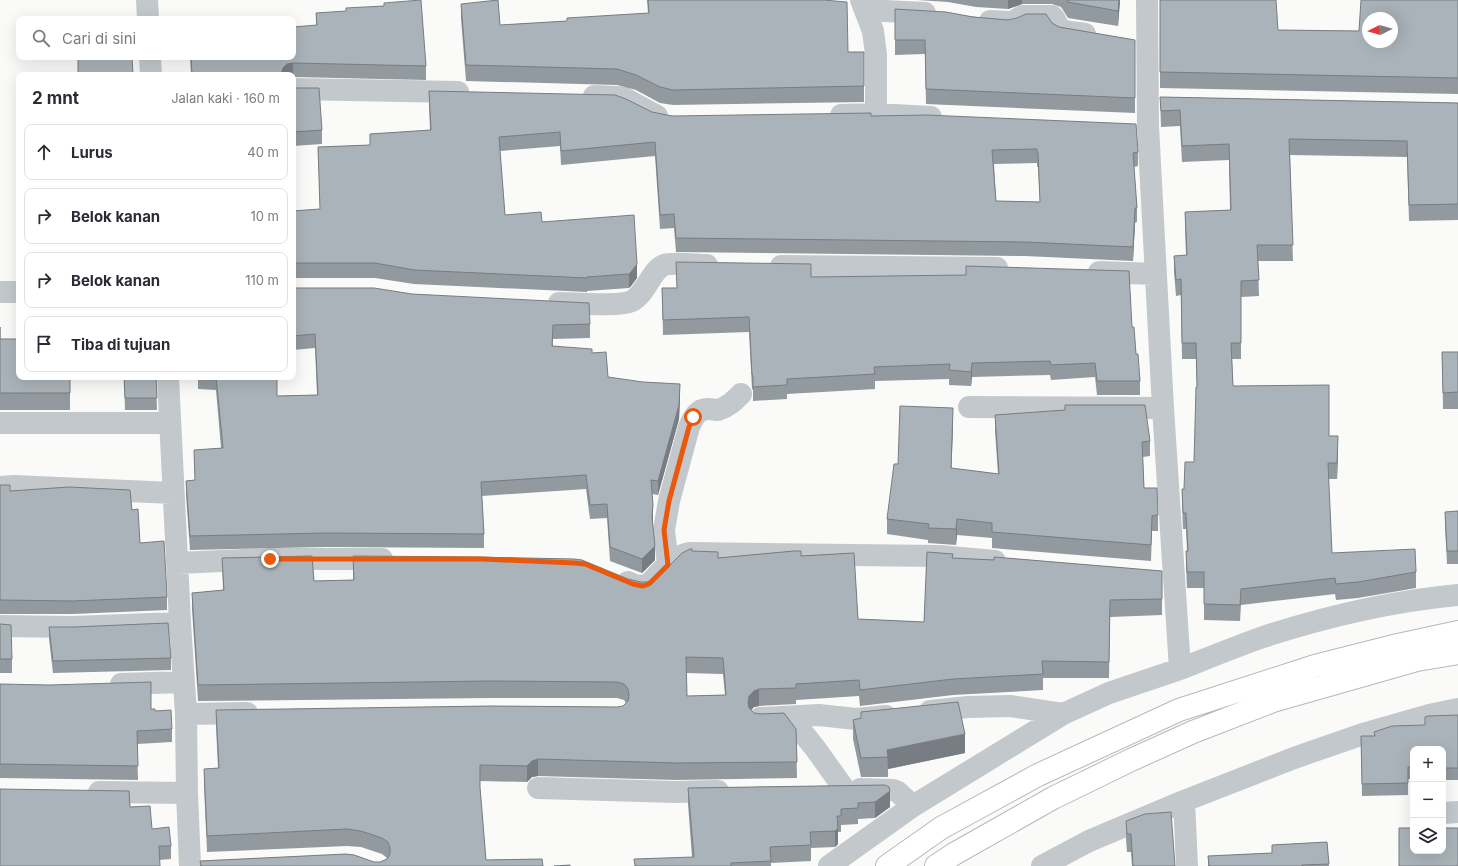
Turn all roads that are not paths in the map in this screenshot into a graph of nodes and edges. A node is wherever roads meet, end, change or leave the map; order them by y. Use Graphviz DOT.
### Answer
graph roads {
  1 [pos="147,0"];
  2 [pos="1147,0"];
  3 [pos="858,5"];
  4 [pos="948,14"];
  5 [pos="148,16"];
  6 [pos="970,18"];
  7 [pos="1103,37"];
  8 [pos="1125,40"];
  9 [pos="1147,44"];
  10 [pos="150,60"];
  11 [pos="151,72"];
  12 [pos="296,89"];
  13 [pos="476,93"];
  14 [pos="578,96"];
  15 [pos="1147,100"];
  16 [pos="1171,100"];
  17 [pos="876,114"];
  18 [pos="822,115"];
  19 [pos="948,117"];
  20 [pos="680,118"];
  21 [pos="728,265"];
  22 [pos="759,266"];
  23 [pos="1017,268"];
  24 [pos="1079,271"];
  25 [pos="1156,274"];
  26 [pos="0,292"];
  27 [pos="16,292"];
  28 [pos="537,302"];
  29 [pos="168,380"];
  30 [pos="741,394"];
  31 [pos="969,407"];
  32 [pos="1163,408"];
  33 [pos="0,423"];
  34 [pos="170,423"];
  35 [pos="0,487"];
  36 [pos="173,494"];
  37 [pos="403,559"];
  38 [pos="177,563"];
  39 [pos="1017,563"];
  40 [pos="668,565"];
  41 [pos="613,576"];
  42 [pos="1458,595"];
  43 [pos="180,622"];
  44 [pos="0,626"];
  45 [pos="1458,632"];
  46 [pos="1458,653"];
  47 [pos="1180,669"];
  48 [pos="184,682"];
  49 [pos="100,684"];
  50 [pos="1458,709"];
  51 [pos="266,713"];
  52 [pos="186,714"];
  53 [pos="1062,714"];
  54 [pos="790,717"];
  55 [pos="760,718"];
  56 [pos="538,788"];
  57 [pos="822,790"];
  58 [pos="845,790"];
  59 [pos="738,791"];
  60 [pos="78,792"];
  61 [pos="187,793"];
  62 [pos="1184,801"];
  63 [pos="913,806"];
  64 [pos="1458,812"];
  65 [pos="1446,813"];
  66 [pos="196,865"];
  67 [pos="828,866"];
  68 [pos="887,866"];
  69 [pos="936,866"];
  70 [pos="1042,866"];
  71 [pos="1187,866"];
  1 -- 5 [label="street"];
  2 -- 9 [label="street"];
  3 -- 4 [label="street"];
  3 -- 17 [label="street"];
  6 -- 7 [label="street"];
  8 -- 9 [label="street"];
  9 -- 15 [label="street"];
  10 -- 11 [label="street"];
  12 -- 13 [label="street"];
  14 -- 20 [label="street"];
  15 -- 16 [label="street"];
  15 -- 25 [label="street"];
  17 -- 18 [label="street"];
  17 -- 19 [label="street"];
  21 -- 28 [label="street"];
  22 -- 23 [label="street"];
  24 -- 25 [label="street"];
  25 -- 32 [label="street"];
  26 -- 27 [label="street"];
  29 -- 34 [label="street"];
  30 -- 40 [label="street"];
  31 -- 32 [label="street"];
  32 -- 47 [label="street"];
  33 -- 34 [label="street"];
  34 -- 36 [label="street"];
  35 -- 36 [label="street"];
  36 -- 38 [label="street"];
  37 -- 38 [label="street"];
  38 -- 43 [label="street"];
  39 -- 40 [label="street"];
  40 -- 41 [label="street"];
  42 -- 47 [label="street"];
  43 -- 44 [label="street"];
  43 -- 48 [label="street"];
  45 -- 68 [label="highway"];
  46 -- 69 [label="highway"];
  47 -- 53 [label="street"];
  48 -- 49 [label="street"];
  48 -- 52 [label="street"];
  50 -- 62 [label="street"];
  51 -- 52 [label="street"];
  52 -- 61 [label="street"];
  53 -- 54 [label="street"];
  53 -- 63 [label="street"];
  54 -- 55 [label="street"];
  54 -- 58 [label="street"];
  56 -- 59 [label="street"];
  57 -- 58 [label="street"];
  58 -- 63 [label="street"];
  60 -- 61 [label="street"];
  61 -- 66 [label="street"];
  62 -- 70 [label="street"];
  62 -- 71 [label="street"];
  63 -- 67 [label="street"];
  64 -- 65 [label="street"];
}
